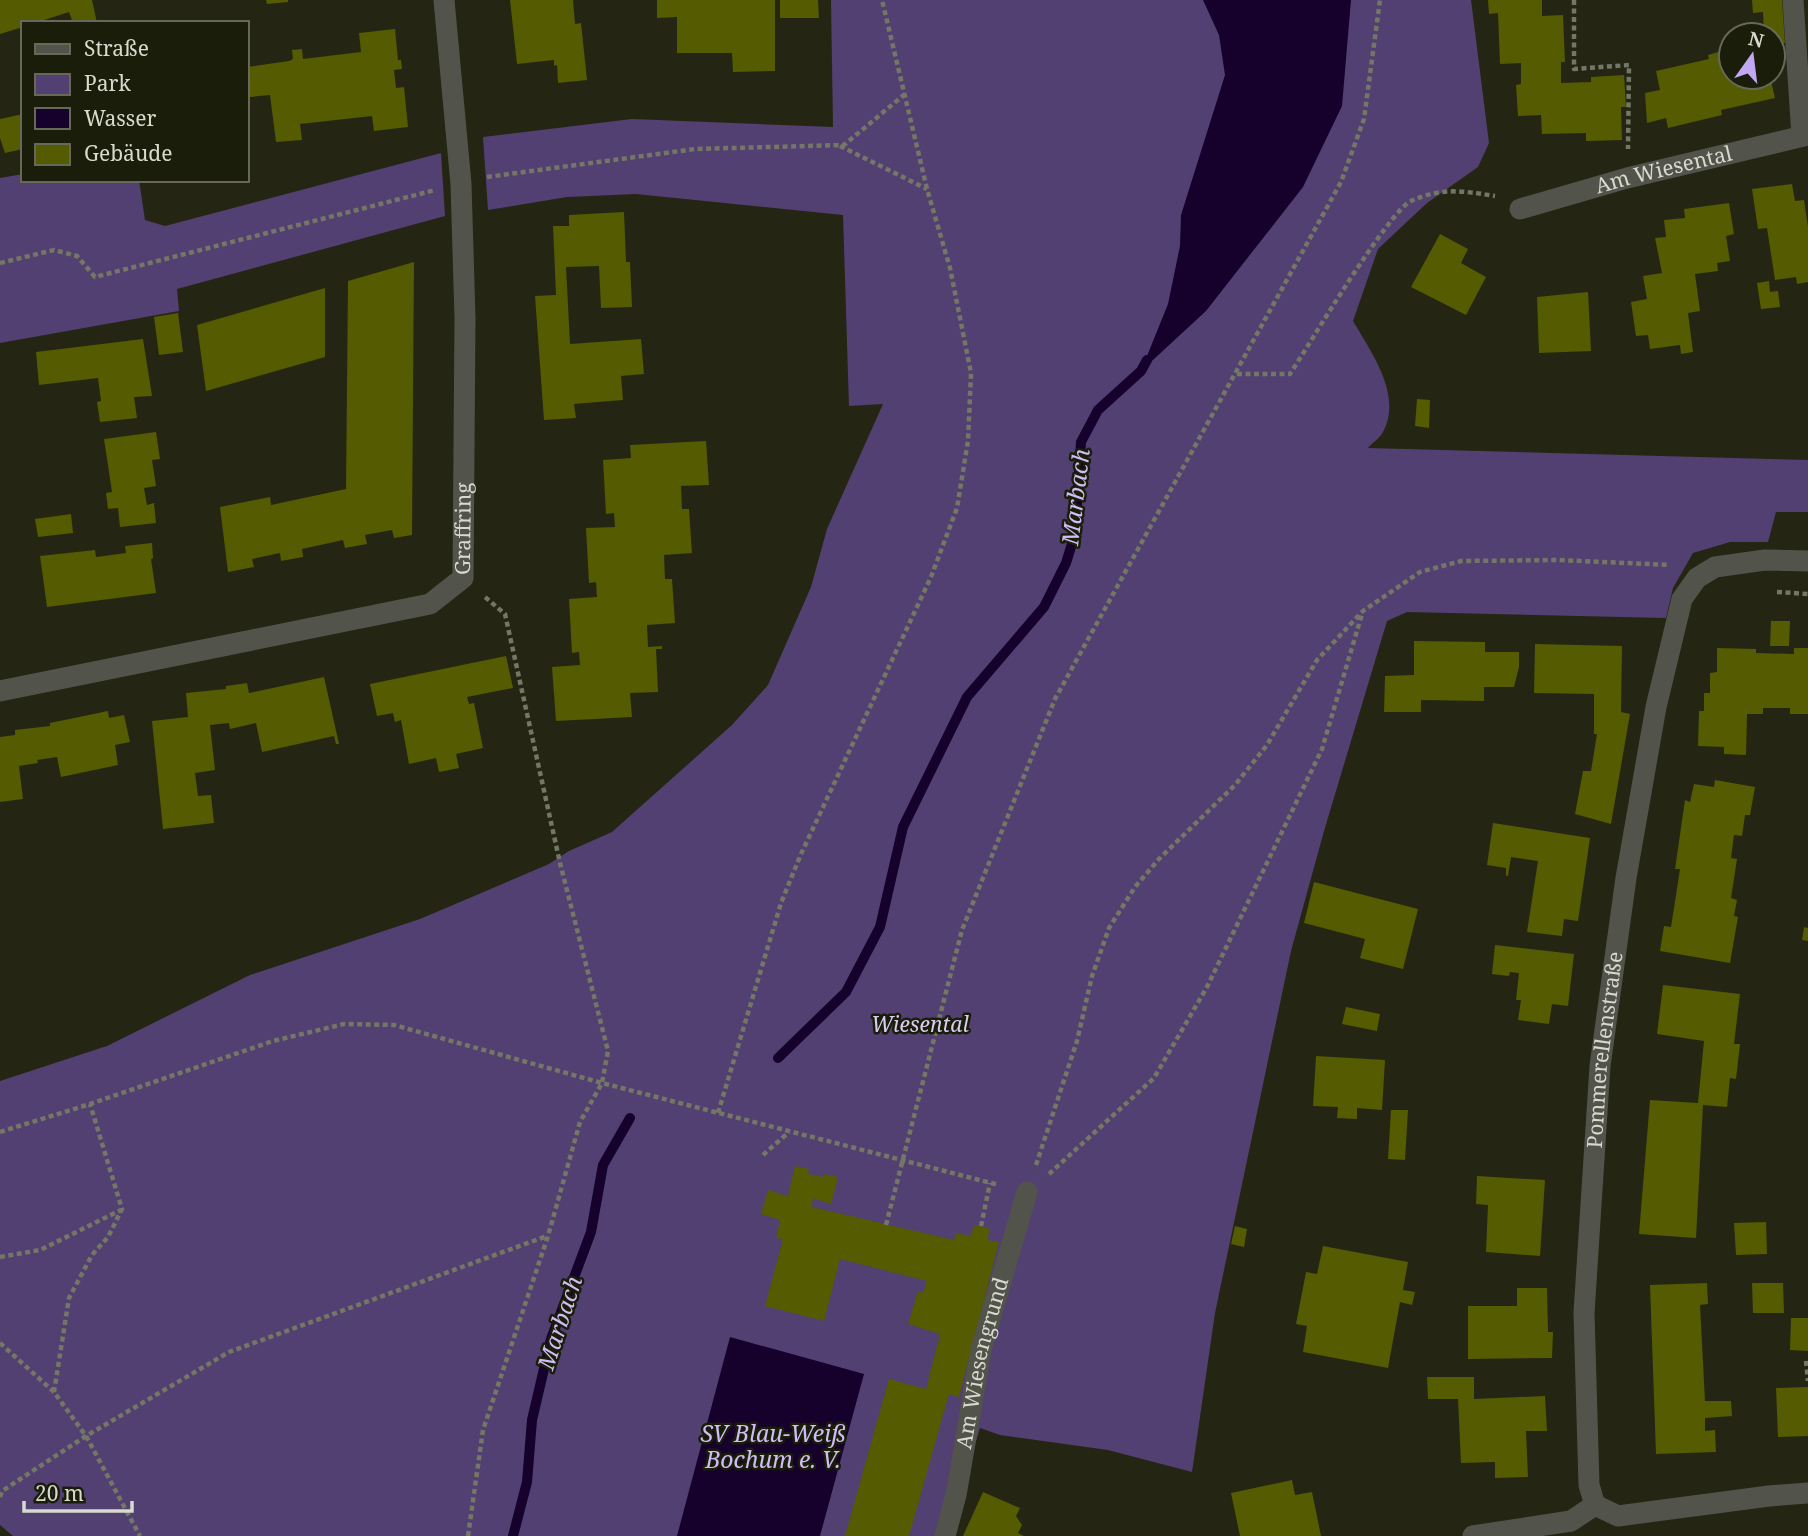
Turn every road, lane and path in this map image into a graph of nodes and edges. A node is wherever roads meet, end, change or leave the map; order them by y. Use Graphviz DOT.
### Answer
graph roads {
  1 [pos="444,0"];
  2 [pos="882,0"];
  3 [pos="1380,0"];
  4 [pos="1574,0"];
  5 [pos="1798,2"];
  6 [pos="1805,136"];
  7 [pos="839,146"];
  8 [pos="1627,178"];
  9 [pos="927,189"];
  10 [pos="1520,209"];
  11 [pos="1236,374"];
  12 [pos="1808,561"];
  13 [pos="1715,567"];
  14 [pos="463,578"];
  15 [pos="1363,611"];
  16 [pos="0,691"];
  17 [pos="602,1083"];
  18 [pos="90,1104"];
  19 [pos="718,1113"];
  20 [pos="789,1131"];
  21 [pos="0,1132"];
  22 [pos="763,1155"];
  23 [pos="902,1160"];
  24 [pos="1056,1168"];
  25 [pos="990,1183"];
  26 [pos="1027,1192"];
  27 [pos="122,1209"];
  28 [pos="886,1225"];
  29 [pos="981,1226"];
  30 [pos="548,1236"];
  31 [pos="0,1257"];
  32 [pos="0,1343"];
  33 [pos="1806,1361"];
  34 [pos="1808,1381"];
  35 [pos="54,1392"];
  36 [pos="86,1436"];
  37 [pos="1808,1493"];
  38 [pos="0,1497"];
  39 [pos="1595,1505"];
  40 [pos="140,1536"];
  41 [pos="468,1536"];
  42 [pos="945,1536"];
  43 [pos="1473,1536"];
  1 -- 14 [label="street, Graffring"];
  2 -- 9 [label="path"];
  3 -- 11 [label="path"];
  4 -- 8 [label="path"];
  5 -- 6 [label="street"];
  6 -- 8 [label="street, Am Wiesental"];
  7 -- 9 [label="path"];
  8 -- 10 [label="street, Am Wiesental"];
  9 -- 19 [label="path"];
  10 -- 11 [label="path"];
  11 -- 23 [label="path"];
  12 -- 13 [label="street"];
  13 -- 15 [label="path"];
  13 -- 39 [label="street, Pommerellenstraße"];
  14 -- 16 [label="street, Graffring"];
  14 -- 17 [label="path"];
  15 -- 24 [label="path"];
  15 -- 26 [label="path"];
  17 -- 18 [label="path"];
  17 -- 19 [label="path"];
  17 -- 30 [label="path"];
  18 -- 21 [label="path"];
  18 -- 27 [label="path"];
  19 -- 20 [label="path"];
  20 -- 22 [label="path"];
  20 -- 23 [label="path"];
  23 -- 25 [label="path"];
  23 -- 28 [label="path"];
  25 -- 26 [label="path"];
  25 -- 29 [label="path"];
  26 -- 42 [label="street, Am Wiesengrund"];
  27 -- 31 [label="path"];
  27 -- 35 [label="path"];
  30 -- 36 [label="path"];
  30 -- 41 [label="path"];
  32 -- 35 [label="path"];
  33 -- 34 [label="path"];
  35 -- 36 [label="path"];
  36 -- 38 [label="path"];
  36 -- 40 [label="path"];
  37 -- 39 [label="street"];
  39 -- 43 [label="street"];
}
